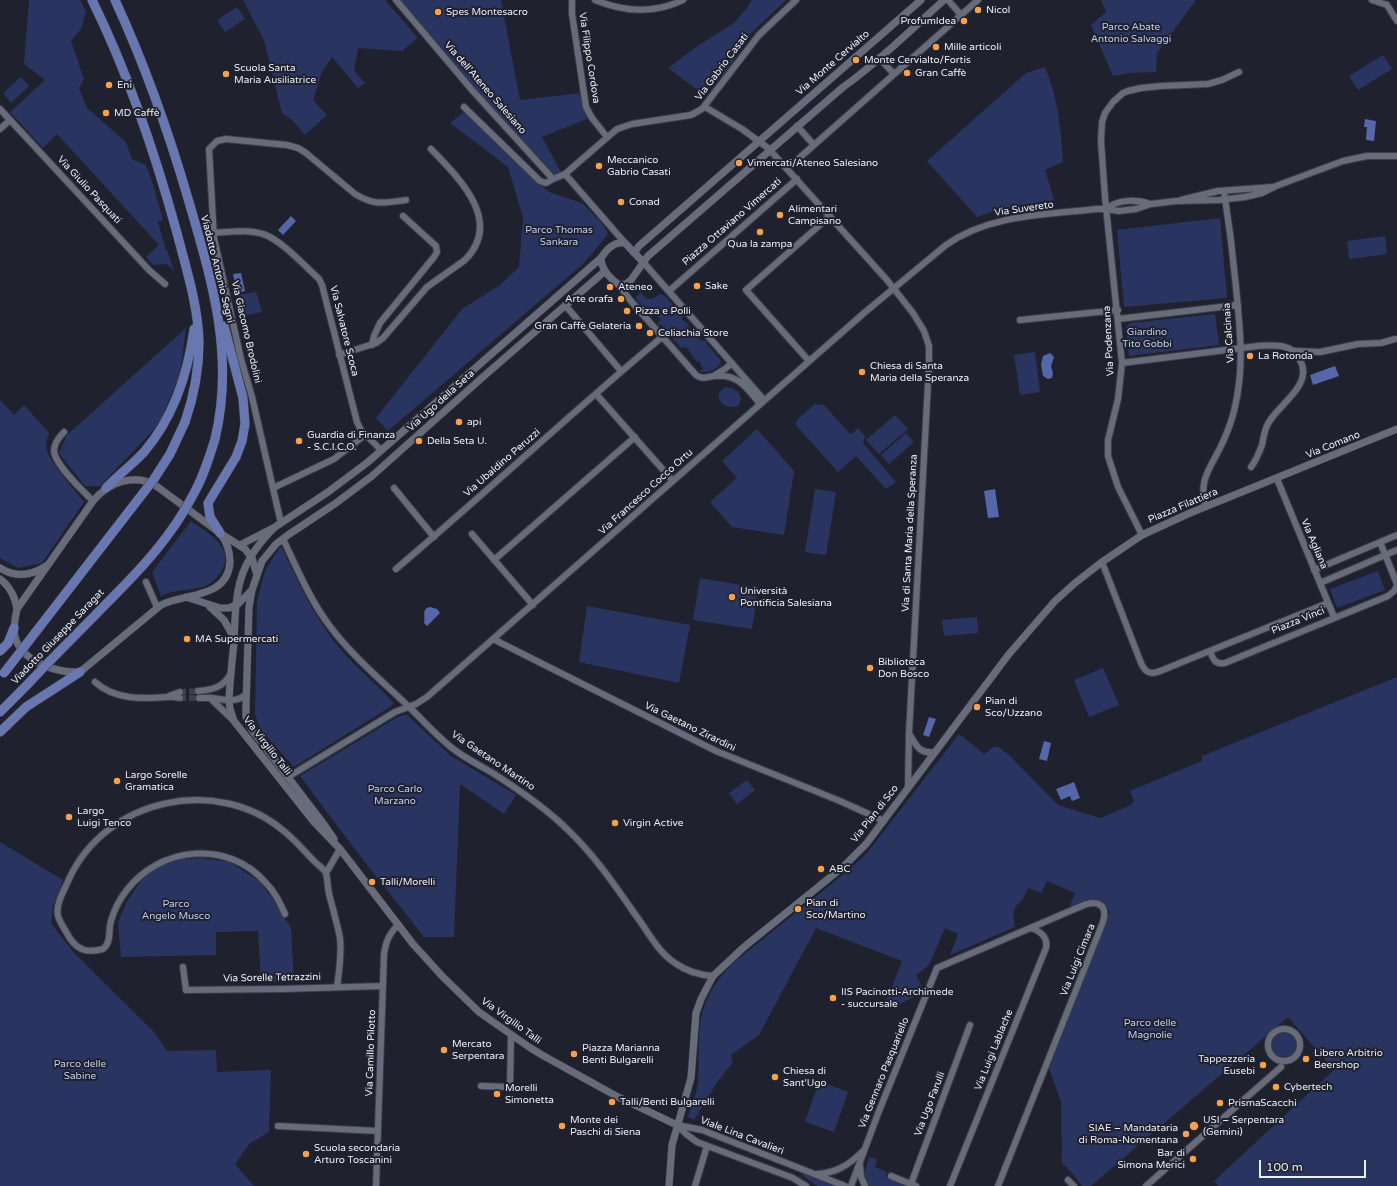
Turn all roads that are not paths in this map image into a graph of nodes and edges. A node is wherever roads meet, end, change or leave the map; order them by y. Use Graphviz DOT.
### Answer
graph roads {
  1 [pos="92,0"];
  2 [pos="114,0"];
  3 [pos="396,0"];
  4 [pos="572,0"];
  5 [pos="595,0"];
  6 [pos="683,0"];
  7 [pos="796,0"];
  8 [pos="921,0"];
  9 [pos="944,0"];
  10 [pos="948,0"];
  11 [pos="978,0"];
  12 [pos="1372,0"];
  13 [pos="1388,2"];
  14 [pos="961,15"];
  15 [pos="1397,21"];
  16 [pos="879,58"];
  17 [pos="1239,72"];
  18 [pos="894,74"];
  19 [pos="464,107"];
  20 [pos="704,107"];
  21 [pos="0,109"];
  22 [pos="10,120"];
  23 [pos="797,126"];
  24 [pos="0,129"];
  25 [pos="607,137"];
  26 [pos="760,141"];
  27 [pos="814,145"];
  28 [pos="431,148"];
  29 [pos="770,150"];
  30 [pos="1397,156"];
  31 [pos="797,160"];
  32 [pos="565,174"];
  33 [pos="553,179"];
  34 [pos="797,179"];
  35 [pos="1276,186"];
  36 [pos="1224,190"];
  37 [pos="406,200"];
  38 [pos="1226,200"];
  39 [pos="1176,201"];
  40 [pos="1106,209"];
  41 [pos="404,216"];
  42 [pos="830,216"];
  43 [pos="213,233"];
  44 [pos="625,244"];
  45 [pos="634,253"];
  46 [pos="601,258"];
  47 [pos="644,263"];
  48 [pos="605,271"];
  49 [pos="165,284"];
  50 [pos="619,285"];
  51 [pos="894,289"];
  52 [pos="669,291"];
  53 [pos="215,299"];
  54 [pos="565,305"];
  55 [pos="1238,305"];
  56 [pos="1118,310"];
  57 [pos="196,314"];
  58 [pos="1118,319"];
  59 [pos="1020,320"];
  60 [pos="662,336"];
  61 [pos="1395,339"];
  62 [pos="372,344"];
  63 [pos="1242,348"];
  64 [pos="1295,351"];
  65 [pos="340,354"];
  66 [pos="809,361"];
  67 [pos="732,363"];
  68 [pos="1122,363"];
  69 [pos="622,371"];
  70 [pos="714,376"];
  71 [pos="596,394"];
  72 [pos="762,402"];
  73 [pos="1397,429"];
  74 [pos="64,432"];
  75 [pos="365,435"];
  76 [pos="635,437"];
  77 [pos="380,450"];
  78 [pos="1251,468"];
  79 [pos="1277,479"];
  80 [pos="673,481"];
  81 [pos="106,488"];
  82 [pos="273,488"];
  83 [pos="394,488"];
  84 [pos="93,501"];
  85 [pos="1205,507"];
  86 [pos="281,523"];
  87 [pos="275,528"];
  88 [pos="220,533"];
  89 [pos="472,534"];
  90 [pos="1142,535"];
  91 [pos="1397,535"];
  92 [pos="434,537"];
  93 [pos="282,539"];
  94 [pos="1380,542"];
  95 [pos="240,545"];
  96 [pos="1397,550"];
  97 [pos="251,555"];
  98 [pos="1386,555"];
  99 [pos="494,560"];
  100 [pos="1102,562"];
  101 [pos="48,564"];
  102 [pos="0,568"];
  103 [pos="396,569"];
  104 [pos="1314,570"];
  105 [pos="257,575"];
  106 [pos="0,579"];
  107 [pos="146,582"];
  108 [pos="1320,583"];
  109 [pos="1397,585"];
  110 [pos="252,590"];
  111 [pos="115,595"];
  112 [pos="185,597"];
  113 [pos="1328,603"];
  114 [pos="205,604"];
  115 [pos="533,605"];
  116 [pos="235,606"];
  117 [pos="157,607"];
  118 [pos="17,609"];
  119 [pos="1334,617"];
  120 [pos="14,628"];
  121 [pos="234,637"];
  122 [pos="493,639"];
  123 [pos="0,651"];
  124 [pos="1210,651"];
  125 [pos="232,670"];
  126 [pos="80,672"];
  127 [pos="2,675"];
  128 [pos="95,682"];
  129 [pos="198,691"];
  130 [pos="246,694"];
  131 [pos="180,695"];
  132 [pos="199,698"];
  133 [pos="210,698"];
  134 [pos="229,700"];
  135 [pos="409,707"];
  136 [pos="0,712"];
  137 [pos="234,721"];
  138 [pos="0,732"];
  139 [pos="909,733"];
  140 [pos="935,752"];
  141 [pos="288,777"];
  142 [pos="908,788"];
  143 [pos="884,821"];
  144 [pos="340,849"];
  145 [pos="326,873"];
  146 [pos="285,914"];
  147 [pos="398,925"];
  148 [pos="1031,928"];
  149 [pos="184,967"];
  150 [pos="937,968"];
  151 [pos="713,976"];
  152 [pos="383,986"];
  153 [pos="337,987"];
  154 [pos="970,1025"];
  155 [pos="511,1035"];
  156 [pos="1280,1064"];
  157 [pos="481,1086"];
  158 [pos="676,1125"];
  159 [pos="278,1126"];
  160 [pos="378,1131"];
  161 [pos="707,1146"];
  162 [pos="864,1150"];
  163 [pos="860,1162"];
  164 [pos="815,1174"];
  165 [pos="891,1176"];
  166 [pos="1068,1180"];
  167 [pos="913,1185"];
  168 [pos="376,1186"];
  169 [pos="669,1186"];
  170 [pos="695,1186"];
  171 [pos="806,1186"];
  172 [pos="845,1186"];
  173 [pos="851,1186"];
  174 [pos="865,1186"];
  175 [pos="950,1186"];
  176 [pos="998,1186"];
  177 [pos="1074,1186"];
  178 [pos="1146,1186"];
  1 -- 57 [label="main road"];
  2 -- 53 [label="main road, Viadotto Antonio Segni"];
  3 -- 33 [label="street, Via dell'Ateneo Salesiano"];
  4 -- 25 [label="street, Via Filippo Cordova"];
  5 -- 6 [label="street"];
  7 -- 20 [label="street, Via Gabrio Casati"];
  8 -- 26 [label="street, Via Monte Cervialto"];
  9 -- 16 [label="street"];
  10 -- 14 [label="street"];
  11 -- 14 [label="street"];
  12 -- 13 [label="street"];
  13 -- 15 [label="street"];
  14 -- 18 [label="street"];
  16 -- 18 [label="street"];
  16 -- 23 [label="street"];
  17 -- 40 [label="street, Via Podenzana"];
  18 -- 27 [label="street"];
  19 -- 33 [label="street"];
  20 -- 25 [label="street, Via Gabrio Casati"];
  20 -- 26 [label="street, Piazza Ottaviano Vimercati"];
  21 -- 22 [label="street, Via Giulio Pasquati"];
  22 -- 24 [label="street"];
  22 -- 49 [label="street, Via Giulio Pasquati"];
  23 -- 27 [label="street"];
  23 -- 29 [label="street"];
  25 -- 32 [label="street, Via Gabrio Casati"];
  26 -- 29 [label="street, Piazza Ottaviano Vimercati"];
  26 -- 45 [label="street"];
  27 -- 31 [label="street"];
  28 -- 62 [label="street"];
  29 -- 34 [label="street, Piazza Ottaviano Vimercati"];
  29 -- 47 [label="street"];
  30 -- 35 [label="street, Via Suvereto"];
  32 -- 33 [label="street"];
  32 -- 44 [label="street"];
  34 -- 42 [label="street, Via di Santa Maria della Speranza"];
  34 -- 52 [label="street, Piazza Ottaviano Vimercati"];
  35 -- 36 [label="street, Via Suvereto"];
  35 -- 38 [label="street, Via Suvereto"];
  36 -- 38 [label="street, Via Calcinaia"];
  36 -- 39 [label="street, Via Suvereto"];
  37 -- 43 [label="street, Via Giacomo Brodolini"];
  38 -- 39 [label="street, Via Suvereto"];
  38 -- 55 [label="street, Via Calcinaia"];
  39 -- 40 [label="street, Via Suvereto"];
  40 -- 51 [label="street, Via Suvereto"];
  40 -- 56 [label="street, Via Podenzana"];
  41 -- 62 [label="street"];
  42 -- 51 [label="street, Via di Santa Maria della Speranza"];
  42 -- 66 [label="street"];
  43 -- 65 [label="street, Via Salvatore Scoca"];
  43 -- 82 [label="street, Via Giacomo Brodolini"];
  44 -- 45 [label="street"];
  44 -- 46 [label="street"];
  45 -- 47 [label="street"];
  46 -- 48 [label="street"];
  46 -- 77 [label="street, Via Ugo della Seta"];
  47 -- 50 [label="street"];
  47 -- 52 [label="street"];
  48 -- 50 [label="street"];
  48 -- 54 [label="street, Via Ugo della Seta"];
  50 -- 60 [label="street"];
  51 -- 66 [label="street, Via Francesco Cocco Ortu"];
  51 -- 139 [label="street, Via di Santa Maria della Speranza"];
  52 -- 67 [label="street"];
  53 -- 88 [label="main road"];
  53 -- 111 [label="main road, Viadotto Antonio Segni, bridge"];
  54 -- 69 [label="street"];
  54 -- 93 [label="street, Via Ugo della Seta"];
  55 -- 58 [label="street"];
  55 -- 63 [label="street, Via Calcinaia"];
  56 -- 58 [label="street, Via Podenzana"];
  56 -- 59 [label="street"];
  57 -- 81 [label="main road"];
  57 -- 127 [label="main road, Viadotto Giuseppe Saragat, bridge"];
  58 -- 68 [label="street, Via Podenzana"];
  60 -- 69 [label="street, Via Ubaldino Peruzzi"];
  60 -- 70 [label="street"];
  61 -- 64 [label="street"];
  62 -- 65 [label="street"];
  63 -- 64 [label="street"];
  63 -- 68 [label="street"];
  63 -- 85 [label="street, Via Calcinaia"];
  64 -- 78 [label="street"];
  65 -- 75 [label="street, Via Salvatore Scoca"];
  66 -- 72 [label="street, Via Francesco Cocco Ortu"];
  67 -- 70 [label="street"];
  67 -- 72 [label="street"];
  68 -- 90 [label="street, Via Podenzana"];
  69 -- 71 [label="street, Via Ubaldino Peruzzi"];
  70 -- 72 [label="street"];
  71 -- 76 [label="street"];
  71 -- 92 [label="street, Via Ubaldino Peruzzi"];
  72 -- 80 [label="street, Via Francesco Cocco Ortu"];
  73 -- 79 [label="street, Via Comano"];
  74 -- 84 [label="street"];
  75 -- 77 [label="street, Via Salvatore Scoca"];
  75 -- 82 [label="street"];
  76 -- 80 [label="street"];
  76 -- 99 [label="street"];
  77 -- 86 [label="street, Via Ugo della Seta"];
  79 -- 85 [label="street, Piazza Filattiera"];
  79 -- 104 [label="street, Via Agliana"];
  80 -- 115 [label="street, Via Francesco Cocco Ortu"];
  81 -- 84 [label="street"];
  81 -- 88 [label="street"];
  82 -- 86 [label="street, Via Giacomo Brodolini"];
  83 -- 92 [label="street"];
  84 -- 101 [label="street"];
  85 -- 90 [label="street, Piazza Filattiera"];
  86 -- 87 [label="street, Via Ugo della Seta"];
  87 -- 95 [label="street"];
  87 -- 97 [label="street, Via Virgilio Talli"];
  88 -- 95 [label="street"];
  88 -- 112 [label="street"];
  89 -- 99 [label="street"];
  90 -- 100 [label="street, Piazza Filattiera"];
  91 -- 94 [label="street"];
  92 -- 103 [label="street, Via Ubaldino Peruzzi"];
  93 -- 105 [label="street, Via Ugo della Seta"];
  93 -- 135 [label="street, Via Gaetano Martino"];
  94 -- 98 [label="street, Piazza Vinci"];
  94 -- 104 [label="street"];
  95 -- 97 [label="street"];
  96 -- 98 [label="street"];
  97 -- 105 [label="street"];
  97 -- 116 [label="street, Via Virgilio Talli"];
  98 -- 108 [label="street"];
  98 -- 109 [label="street, Piazza Vinci"];
  99 -- 115 [label="street"];
  100 -- 124 [label="street, Piazza Vinci"];
  100 -- 140 [label="street, Via Pian di Sco"];
  101 -- 102 [label="street"];
  101 -- 118 [label="street"];
  104 -- 108 [label="street, Via Agliana"];
  105 -- 110 [label="street, Via Ugo della Seta"];
  106 -- 118 [label="street"];
  107 -- 117 [label="street"];
  108 -- 113 [label="street, Via Agliana"];
  109 -- 119 [label="street, Piazza Vinci"];
  110 -- 116 [label="street"];
  110 -- 130 [label="street, Via Virgilio Talli"];
  111 -- 136 [label="main road, Viadotto Giuseppe Saragat, bridge"];
  112 -- 114 [label="street"];
  112 -- 117 [label="street"];
  113 -- 119 [label="street, Via Agliana"];
  113 -- 124 [label="street, Piazza Vinci"];
  114 -- 116 [label="street"];
  114 -- 121 [label="street"];
  115 -- 122 [label="street, Via Francesco Cocco Ortu"];
  116 -- 121 [label="street, Via Virgilio Talli"];
  117 -- 126 [label="street"];
  118 -- 120 [label="street"];
  119 -- 124 [label="street, Piazza Vinci"];
  120 -- 123 [label="main road"];
  120 -- 126 [label="street"];
  121 -- 125 [label="street, Via Virgilio Talli"];
  122 -- 135 [label="street, Via Francesco Cocco Ortu"];
  122 -- 143 [label="street, Via Gaetano Zirardini"];
  125 -- 129 [label="street"];
  125 -- 134 [label="street, Via Virgilio Talli"];
  126 -- 138 [label="main road"];
  128 -- 131 [label="street"];
  130 -- 134 [label="street"];
  130 -- 141 [label="street, Via Virgilio Talli"];
  132 -- 133 [label="street"];
  133 -- 134 [label="street"];
  133 -- 137 [label="street"];
  134 -- 137 [label="street, Via Virgilio Talli"];
  135 -- 141 [label="street, Via Francesco Cocco Ortu"];
  135 -- 151 [label="street, Via Gaetano Martino"];
  137 -- 144 [label="street, Via Virgilio Talli"];
  139 -- 140 [label="street"];
  139 -- 142 [label="street, Via di Santa Maria della Speranza"];
  140 -- 142 [label="street, Via Pian di Sco"];
  141 -- 144 [label="street, Via Virgilio Talli"];
  142 -- 143 [label="street, Via Pian di Sco"];
  143 -- 151 [label="street, Via Pian di Sco"];
  144 -- 145 [label="street"];
  144 -- 147 [label="street, Via Virgilio Talli"];
  145 -- 146 [label="street"];
  145 -- 153 [label="street"];
  147 -- 152 [label="street, Via Camillo Pilotto"];
  147 -- 155 [label="street, Via Virgilio Talli"];
  148 -- 150 [label="street, Via Luigi Cimara"];
  148 -- 175 [label="street, Via Luigi Lablache"];
  148 -- 176 [label="street, Via Luigi Cimara"];
  149 -- 153 [label="street, Via Sorelle Tetrazzini"];
  150 -- 162 [label="street, Via Gennaro Pasquariello"];
  151 -- 158 [label="street, Via Pian di Sco"];
  152 -- 153 [label="street, Via Sorelle Tetrazzini"];
  152 -- 160 [label="street, Via Camillo Pilotto"];
  154 -- 167 [label="street, Via Ugo Farulli"];
  155 -- 157 [label="street"];
  155 -- 158 [label="street, Via Virgilio Talli"];
  156 -- 156 [label="street"];
  156 -- 178 [label="street"];
  158 -- 161 [label="street, Viale Lina Cavalieri"];
  158 -- 164 [label="street, Viale Lina Cavalieri"];
  158 -- 169 [label="street, Via Pian di Sco"];
  159 -- 160 [label="street"];
  160 -- 168 [label="street, Via Camillo Pilotto"];
  161 -- 170 [label="street"];
  161 -- 171 [label="street, Viale Lina Cavalieri"];
  162 -- 163 [label="street, Via Gennaro Pasquariello"];
  162 -- 164 [label="street"];
  163 -- 173 [label="street, Via Gennaro Pasquariello"];
  163 -- 174 [label="street"];
  164 -- 172 [label="street, Viale Lina Cavalieri"];
  165 -- 167 [label="street"];
  166 -- 177 [label="street"];
}
